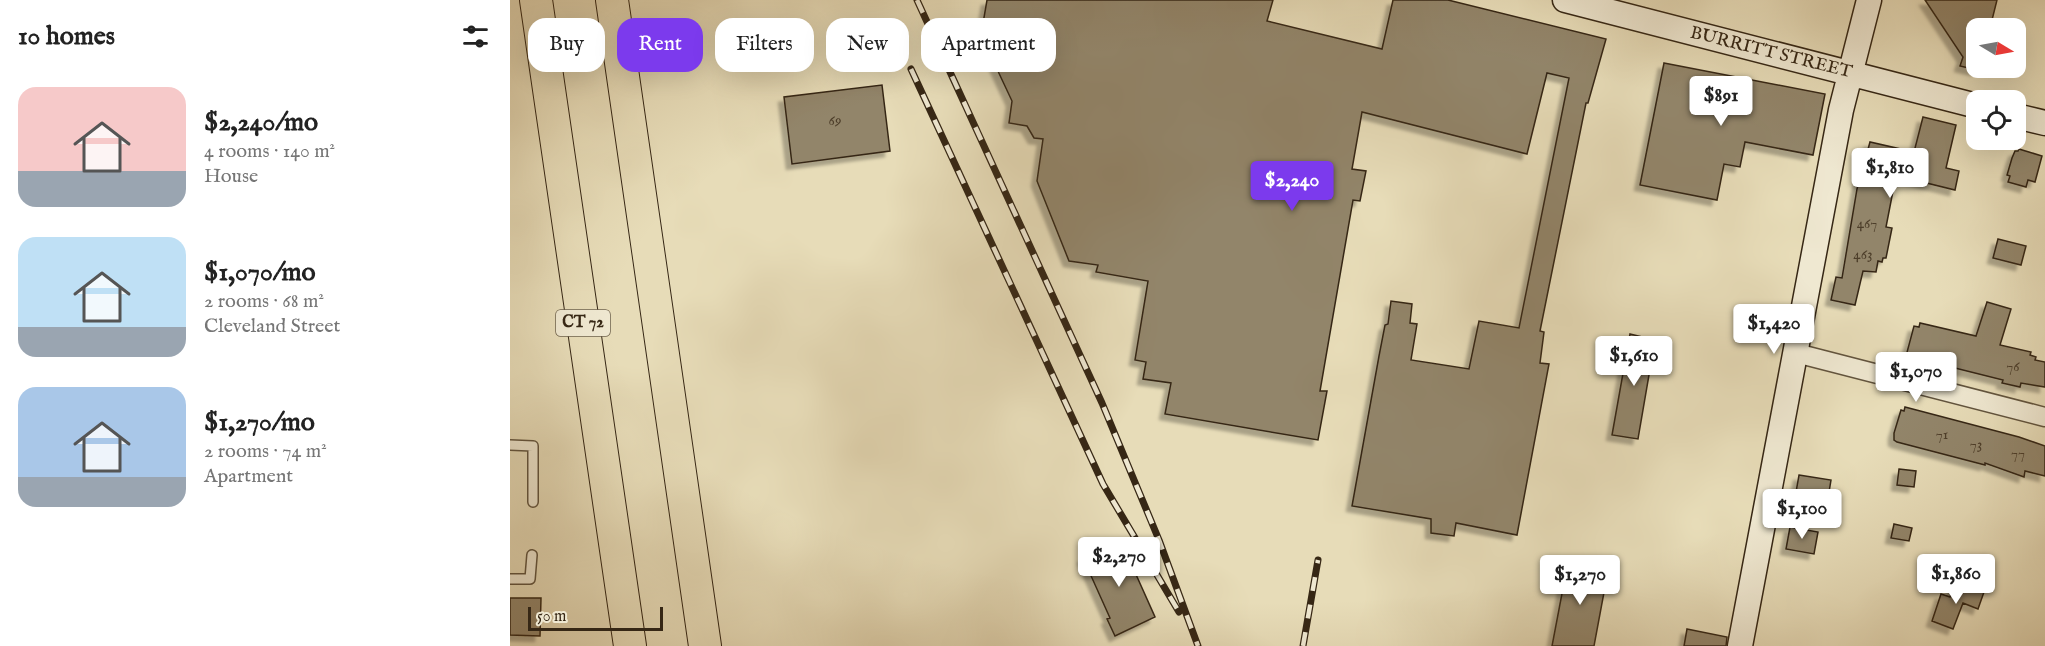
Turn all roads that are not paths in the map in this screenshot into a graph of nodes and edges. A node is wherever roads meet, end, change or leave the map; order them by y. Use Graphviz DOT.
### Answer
graph roads {
  1 [pos="536,0"];
  2 [pos="612,0"];
  3 [pos="1565,0"];
  4 [pos="1869,0"];
  5 [pos="1850,73"];
  6 [pos="1966,103"];
  7 [pos="2026,118"];
  8 [pos="2045,123"];
  9 [pos="1796,353"];
  10 [pos="2045,417"];
  11 [pos="510,445"];
  12 [pos="533,502"];
  13 [pos="532,555"];
  14 [pos="510,579"];
  15 [pos="630,646"];
  16 [pos="705,646"];
  17 [pos="1740,646"];
  1 -- 15 [label="highway, CT 72"];
  2 -- 16 [label="highway"];
  3 -- 5 [label="street, BURRITT STREET"];
  4 -- 5 [label="street"];
  5 -- 6 [label="street, BURRITT STREET"];
  5 -- 9 [label="street"];
  7 -- 8 [label="street"];
  9 -- 10 [label="street"];
  9 -- 17 [label="street"];
  11 -- 12 [label="lane"];
  13 -- 14 [label="lane"];
}
